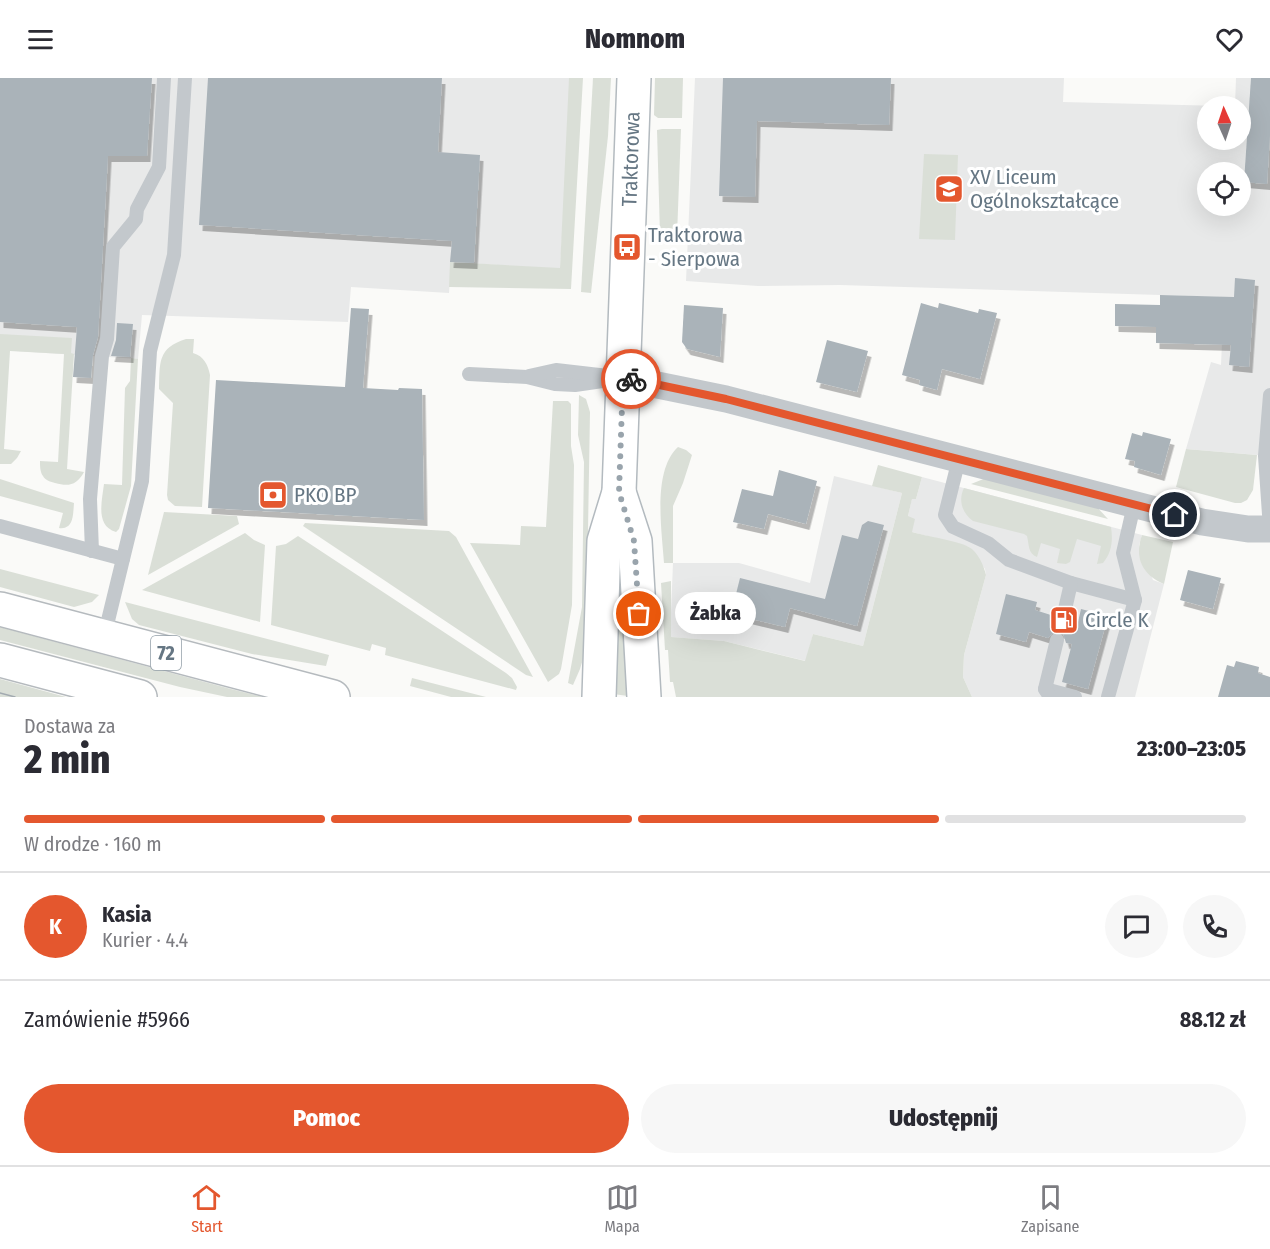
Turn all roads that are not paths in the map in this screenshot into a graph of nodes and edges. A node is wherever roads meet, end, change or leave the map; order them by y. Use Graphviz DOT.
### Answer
graph roads {
  1 [pos="164,78"];
  2 [pos="185,78"];
  3 [pos="634,78"];
  4 [pos="469,374"];
  5 [pos="623,378"];
  6 [pos="1270,395"];
  7 [pos="959,459"];
  8 [pos="1268,480"];
  9 [pos="619,492"];
  10 [pos="1134,505"];
  11 [pos="0,526"];
  12 [pos="1270,529"];
  13 [pos="92,551"];
  14 [pos="123,559"];
  15 [pos="1071,583"];
  16 [pos="1135,600"];
  17 [pos="0,609"];
  18 [pos="1063,618"];
  19 [pos="104,637"];
  20 [pos="1057,640"];
  21 [pos="0,660"];
  22 [pos="1048,693"];
  23 [pos="140,697"];
  24 [pos="333,697"];
  25 [pos="600,697"];
  26 [pos="644,697"];
  27 [pos="1075,697"];
  28 [pos="1107,697"];
  1 -- 13 [label="lane"];
  2 -- 14 [label="lane"];
  3 -- 5 [label="street, Traktorowa"];
  4 -- 5 [label="lane"];
  5 -- 7 [label="street"];
  5 -- 9 [label="street, Traktorowa"];
  6 -- 8 [label="lane"];
  7 -- 10 [label="street"];
  7 -- 15 [label="lane"];
  8 -- 12 [label="lane"];
  9 -- 25 [label="street, Traktorowa"];
  9 -- 26 [label="street, Traktorowa"];
  10 -- 12 [label="street"];
  10 -- 16 [label="lane"];
  11 -- 13 [label="lane"];
  13 -- 14 [label="lane"];
  14 -- 19 [label="lane"];
  15 -- 16 [label="lane"];
  15 -- 18 [label="lane"];
  16 -- 28 [label="lane"];
  17 -- 19 [label="street, 72"];
  19 -- 24 [label="street, 72"];
  20 -- 22 [label="lane"];
  21 -- 23 [label="street, 72"];
  22 -- 27 [label="lane"];
}
